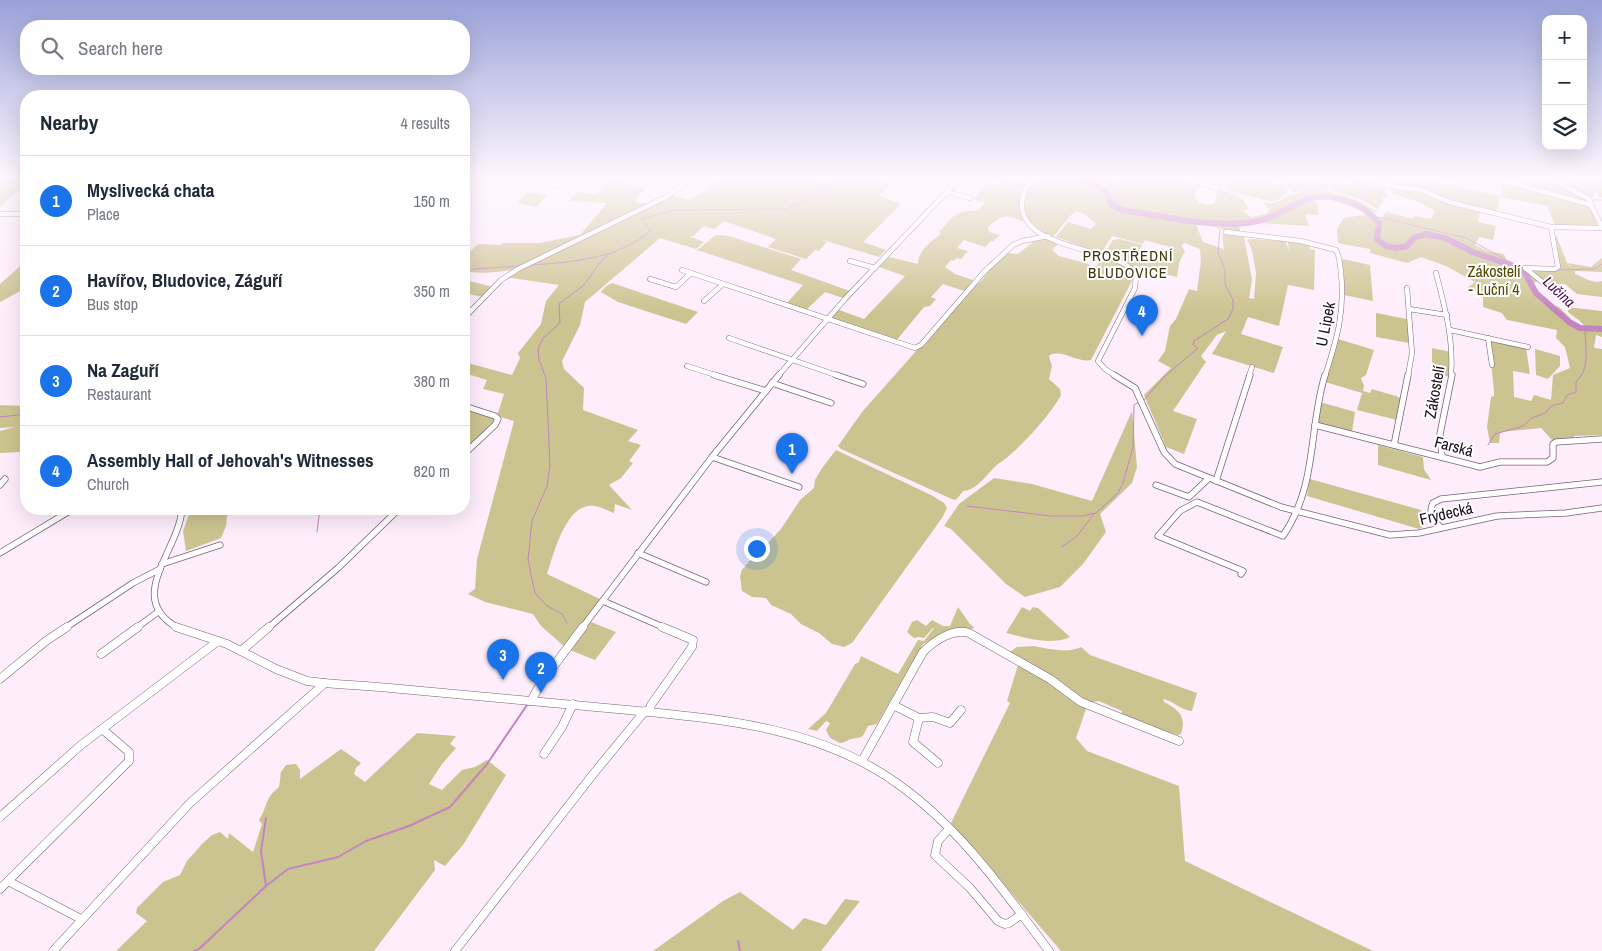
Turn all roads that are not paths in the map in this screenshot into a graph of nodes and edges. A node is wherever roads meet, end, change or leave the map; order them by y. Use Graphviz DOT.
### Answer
graph roads {
  1 [pos="613,223"];
  2 [pos="917,223"];
  3 [pos="1028,223"];
  4 [pos="1536,223"];
  5 [pos="1551,227"];
  6 [pos="1602,227"];
  7 [pos="1226,232"];
  8 [pos="1048,236"];
  9 [pos="850,260"];
  10 [pos="874,268"];
  11 [pos="682,270"];
  12 [pos="691,273"];
  13 [pos="1436,273"];
  14 [pos="650,279"];
  15 [pos="723,284"];
  16 [pos="1407,288"];
  17 [pos="1562,298"];
  18 [pos="704,301"];
  19 [pos="1409,308"];
  20 [pos="470,312"];
  21 [pos="1447,316"];
  22 [pos="827,320"];
  23 [pos="1450,330"];
  24 [pos="729,338"];
  25 [pos="1488,338"];
  26 [pos="1528,347"];
  27 [pos="792,360"];
  28 [pos="1492,365"];
  29 [pos="687,366"];
  30 [pos="1252,367"];
  31 [pos="772,383"];
  32 [pos="862,384"];
  33 [pos="766,390"];
  34 [pos="832,403"];
  35 [pos="470,408"];
  36 [pos="1315,425"];
  37 [pos="1602,439"];
  38 [pos="1394,445"];
  39 [pos="470,448"];
  40 [pos="712,457"];
  41 [pos="1442,457"];
  42 [pos="1209,478"];
  43 [pos="5,479"];
  44 [pos="1216,481"];
  45 [pos="1602,482"];
  46 [pos="0,484"];
  47 [pos="1156,485"];
  48 [pos="799,487"];
  49 [pos="1602,508"];
  50 [pos="1300,512"];
  51 [pos="63,515"];
  52 [pos="181,515"];
  53 [pos="393,515"];
  54 [pos="1441,528"];
  55 [pos="220,545"];
  56 [pos="0,553"];
  57 [pos="638,553"];
  58 [pos="161,567"];
  59 [pos="1243,571"];
  60 [pos="706,582"];
  61 [pos="603,601"];
  62 [pos="158,612"];
  63 [pos="218,641"];
  64 [pos="241,651"];
  65 [pos="101,654"];
  66 [pos="0,679"];
  67 [pos="325,683"];
  68 [pos="531,701"];
  69 [pos="573,704"];
  70 [pos="893,706"];
  71 [pos="961,710"];
  72 [pos="647,711"];
  73 [pos="919,718"];
  74 [pos="102,729"];
  75 [pos="1179,741"];
  76 [pos="544,754"];
  77 [pos="862,761"];
  78 [pos="938,763"];
  79 [pos="0,817"];
  80 [pos="949,829"];
  81 [pos="8,881"];
  82 [pos="0,890"];
  83 [pos="1022,914"];
  84 [pos="81,919"];
  85 [pos="53,951"];
  86 [pos="456,951"];
  87 [pos="1049,951"];
  1 -- 20 [label="street"];
  2 -- 10 [label="street"];
  3 -- 8 [label="street"];
  4 -- 5 [label="street"];
  5 -- 6 [label="street"];
  5 -- 17 [label="street"];
  7 -- 36 [label="street, U Lipek"];
  8 -- 22 [label="street"];
  8 -- 42 [label="street, Frýdecká"];
  9 -- 10 [label="street"];
  10 -- 22 [label="street"];
  11 -- 12 [label="street"];
  12 -- 14 [label="street"];
  12 -- 15 [label="street"];
  13 -- 21 [label="street, Zákostelí"];
  15 -- 18 [label="street"];
  15 -- 22 [label="street"];
  16 -- 19 [label="street"];
  19 -- 21 [label="street"];
  19 -- 38 [label="street"];
  21 -- 23 [label="street, Zákostelí"];
  22 -- 27 [label="street"];
  23 -- 25 [label="street"];
  23 -- 41 [label="street, Zákostelí"];
  24 -- 27 [label="street"];
  25 -- 26 [label="street"];
  25 -- 28 [label="street"];
  27 -- 31 [label="street"];
  27 -- 32 [label="street"];
  29 -- 33 [label="street"];
  30 -- 44 [label="street"];
  31 -- 33 [label="street"];
  31 -- 34 [label="street"];
  33 -- 40 [label="street"];
  35 -- 39 [label="street"];
  36 -- 38 [label="street, Farská"];
  36 -- 50 [label="street, U Lipek"];
  37 -- 41 [label="street, Farská"];
  38 -- 41 [label="street, Farská"];
  40 -- 48 [label="street"];
  40 -- 57 [label="street"];
  42 -- 44 [label="street, Frýdecká"];
  42 -- 47 [label="street"];
  43 -- 46 [label="street"];
  44 -- 50 [label="street, Frýdecká"];
  45 -- 54 [label="street"];
  49 -- 54 [label="street, Frýdecká"];
  50 -- 54 [label="street, Frýdecká"];
  50 -- 59 [label="street"];
  51 -- 56 [label="street"];
  52 -- 58 [label="street"];
  53 -- 64 [label="street"];
  55 -- 58 [label="street"];
  57 -- 60 [label="street"];
  57 -- 61 [label="street"];
  58 -- 62 [label="street"];
  58 -- 66 [label="street"];
  61 -- 68 [label="street"];
  61 -- 72 [label="street"];
  62 -- 63 [label="street"];
  62 -- 65 [label="street"];
  63 -- 64 [label="street"];
  63 -- 74 [label="street"];
  64 -- 67 [label="street"];
  67 -- 68 [label="street"];
  67 -- 84 [label="street"];
  68 -- 69 [label="street"];
  69 -- 72 [label="street"];
  69 -- 76 [label="street"];
  70 -- 73 [label="street"];
  70 -- 75 [label="street"];
  70 -- 77 [label="street"];
  71 -- 73 [label="street"];
  72 -- 77 [label="street"];
  72 -- 86 [label="street"];
  73 -- 78 [label="street"];
  74 -- 79 [label="street"];
  74 -- 81 [label="street"];
  77 -- 80 [label="street"];
  80 -- 83 [label="street"];
  80 -- 83 [label="street"];
  81 -- 82 [label="street"];
  81 -- 84 [label="street"];
  83 -- 87 [label="street"];
  84 -- 85 [label="street"];
}
